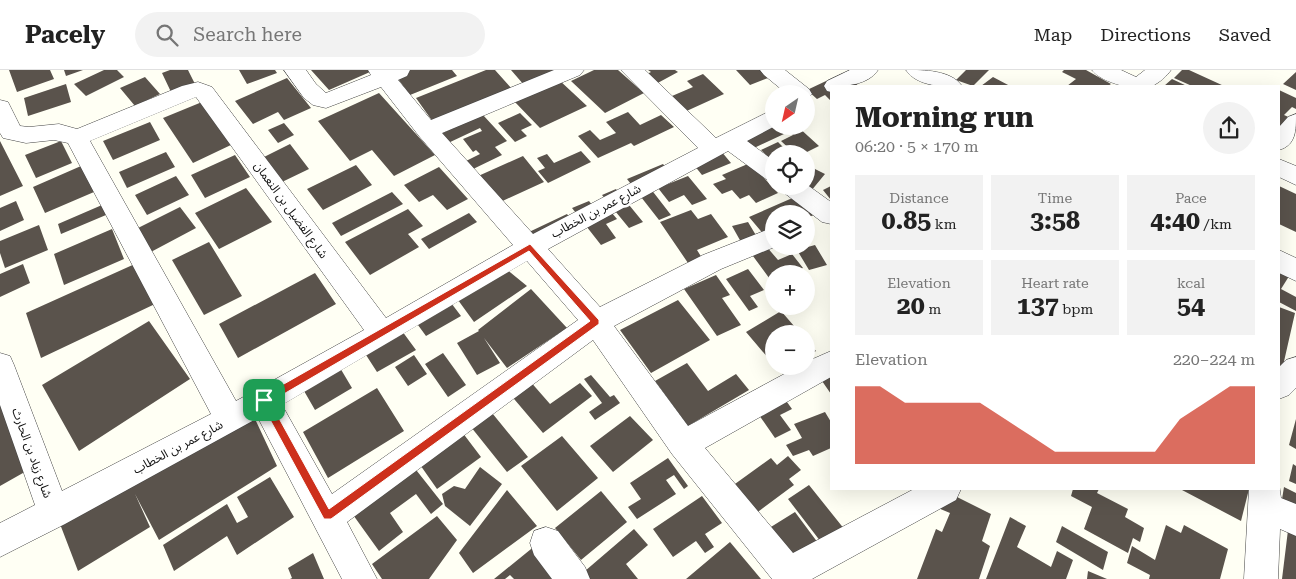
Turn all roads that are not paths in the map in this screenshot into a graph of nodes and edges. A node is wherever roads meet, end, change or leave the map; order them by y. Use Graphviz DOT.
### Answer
graph roads {
  1 [pos="294,70"];
  2 [pos="573,70"];
  3 [pos="632,70"];
  4 [pos="771,70"];
  5 [pos="867,70"];
  6 [pos="917,70"];
  7 [pos="1102,70"];
  8 [pos="1160,70"];
  9 [pos="388,72"];
  10 [pos="789,85"];
  11 [pos="837,85"];
  12 [pos="949,85"];
  13 [pos="1135,85"];
  14 [pos="1138,85"];
  15 [pos="830,88"];
  16 [pos="815,94"];
  17 [pos="0,108"];
  18 [pos="765,122"];
  19 [pos="1296,122"];
  20 [pos="427,130"];
  21 [pos="77,138"];
  22 [pos="1280,141"];
  23 [pos="721,144"];
  24 [pos="765,168"];
  25 [pos="1280,168"];
  26 [pos="1296,176"];
  27 [pos="805,195"];
  28 [pos="830,213"];
  29 [pos="815,219"];
  30 [pos="765,241"];
  31 [pos="530,247"];
  32 [pos="1280,261"];
  33 [pos="1296,271"];
  34 [pos="596,322"];
  35 [pos="382,334"];
  36 [pos="830,364"];
  37 [pos="0,365"];
  38 [pos="1296,369"];
  39 [pos="1280,385"];
  40 [pos="264,400"];
  41 [pos="230,419"];
  42 [pos="683,444"];
  43 [pos="943,490"];
  44 [pos="1264,497"];
  45 [pos="54,513"];
  46 [pos="328,516"];
  47 [pos="1296,520"];
  48 [pos="0,541"];
  49 [pos="546,543"];
  50 [pos="791,576"];
  51 [pos="360,579"];
  52 [pos="573,579"];
  53 [pos="1261,579"];
  1 -- 9 [label="street"];
  2 -- 20 [label="street"];
  3 -- 23 [label="street"];
  4 -- 10 [label="street"];
  5 -- 11 [label="street"];
  6 -- 12 [label="street"];
  7 -- 13 [label="street"];
  8 -- 14 [label="street"];
  9 -- 20 [label="street"];
  15 -- 16 [label="street"];
  17 -- 21 [label="street"];
  18 -- 23 [label="street, شارع عمر بن الخطاب"];
  19 -- 22 [label="street"];
  20 -- 31 [label="street"];
  21 -- 35 [label="street, شارع الفضيل بن النعمان"];
  21 -- 41 [label="street"];
  23 -- 24 [label="street"];
  23 -- 31 [label="street, شارع عمر بن الخطاب"];
  25 -- 26 [label="street"];
  27 -- 28 [label="street"];
  28 -- 29 [label="street"];
  30 -- 34 [label="street"];
  31 -- 34 [label="street"];
  31 -- 35 [label="street, شارع عمر بن الخطاب"];
  32 -- 33 [label="street"];
  34 -- 42 [label="street"];
  34 -- 46 [label="street"];
  35 -- 40 [label="street, شارع عمر بن الخطاب"];
  36 -- 42 [label="street"];
  37 -- 45 [label="street, شارع زياد بن الحارث"];
  38 -- 39 [label="street"];
  40 -- 41 [label="street, شارع عمر بن الخطاب"];
  40 -- 46 [label="street"];
  41 -- 45 [label="street, شارع عمر بن الخطاب"];
  42 -- 50 [label="street"];
  43 -- 50 [label="street"];
  44 -- 47 [label="street"];
  44 -- 53 [label="street"];
  45 -- 48 [label="street, شارع عمر بن الخطاب"];
  46 -- 51 [label="street"];
  49 -- 52 [label="street"];
}
